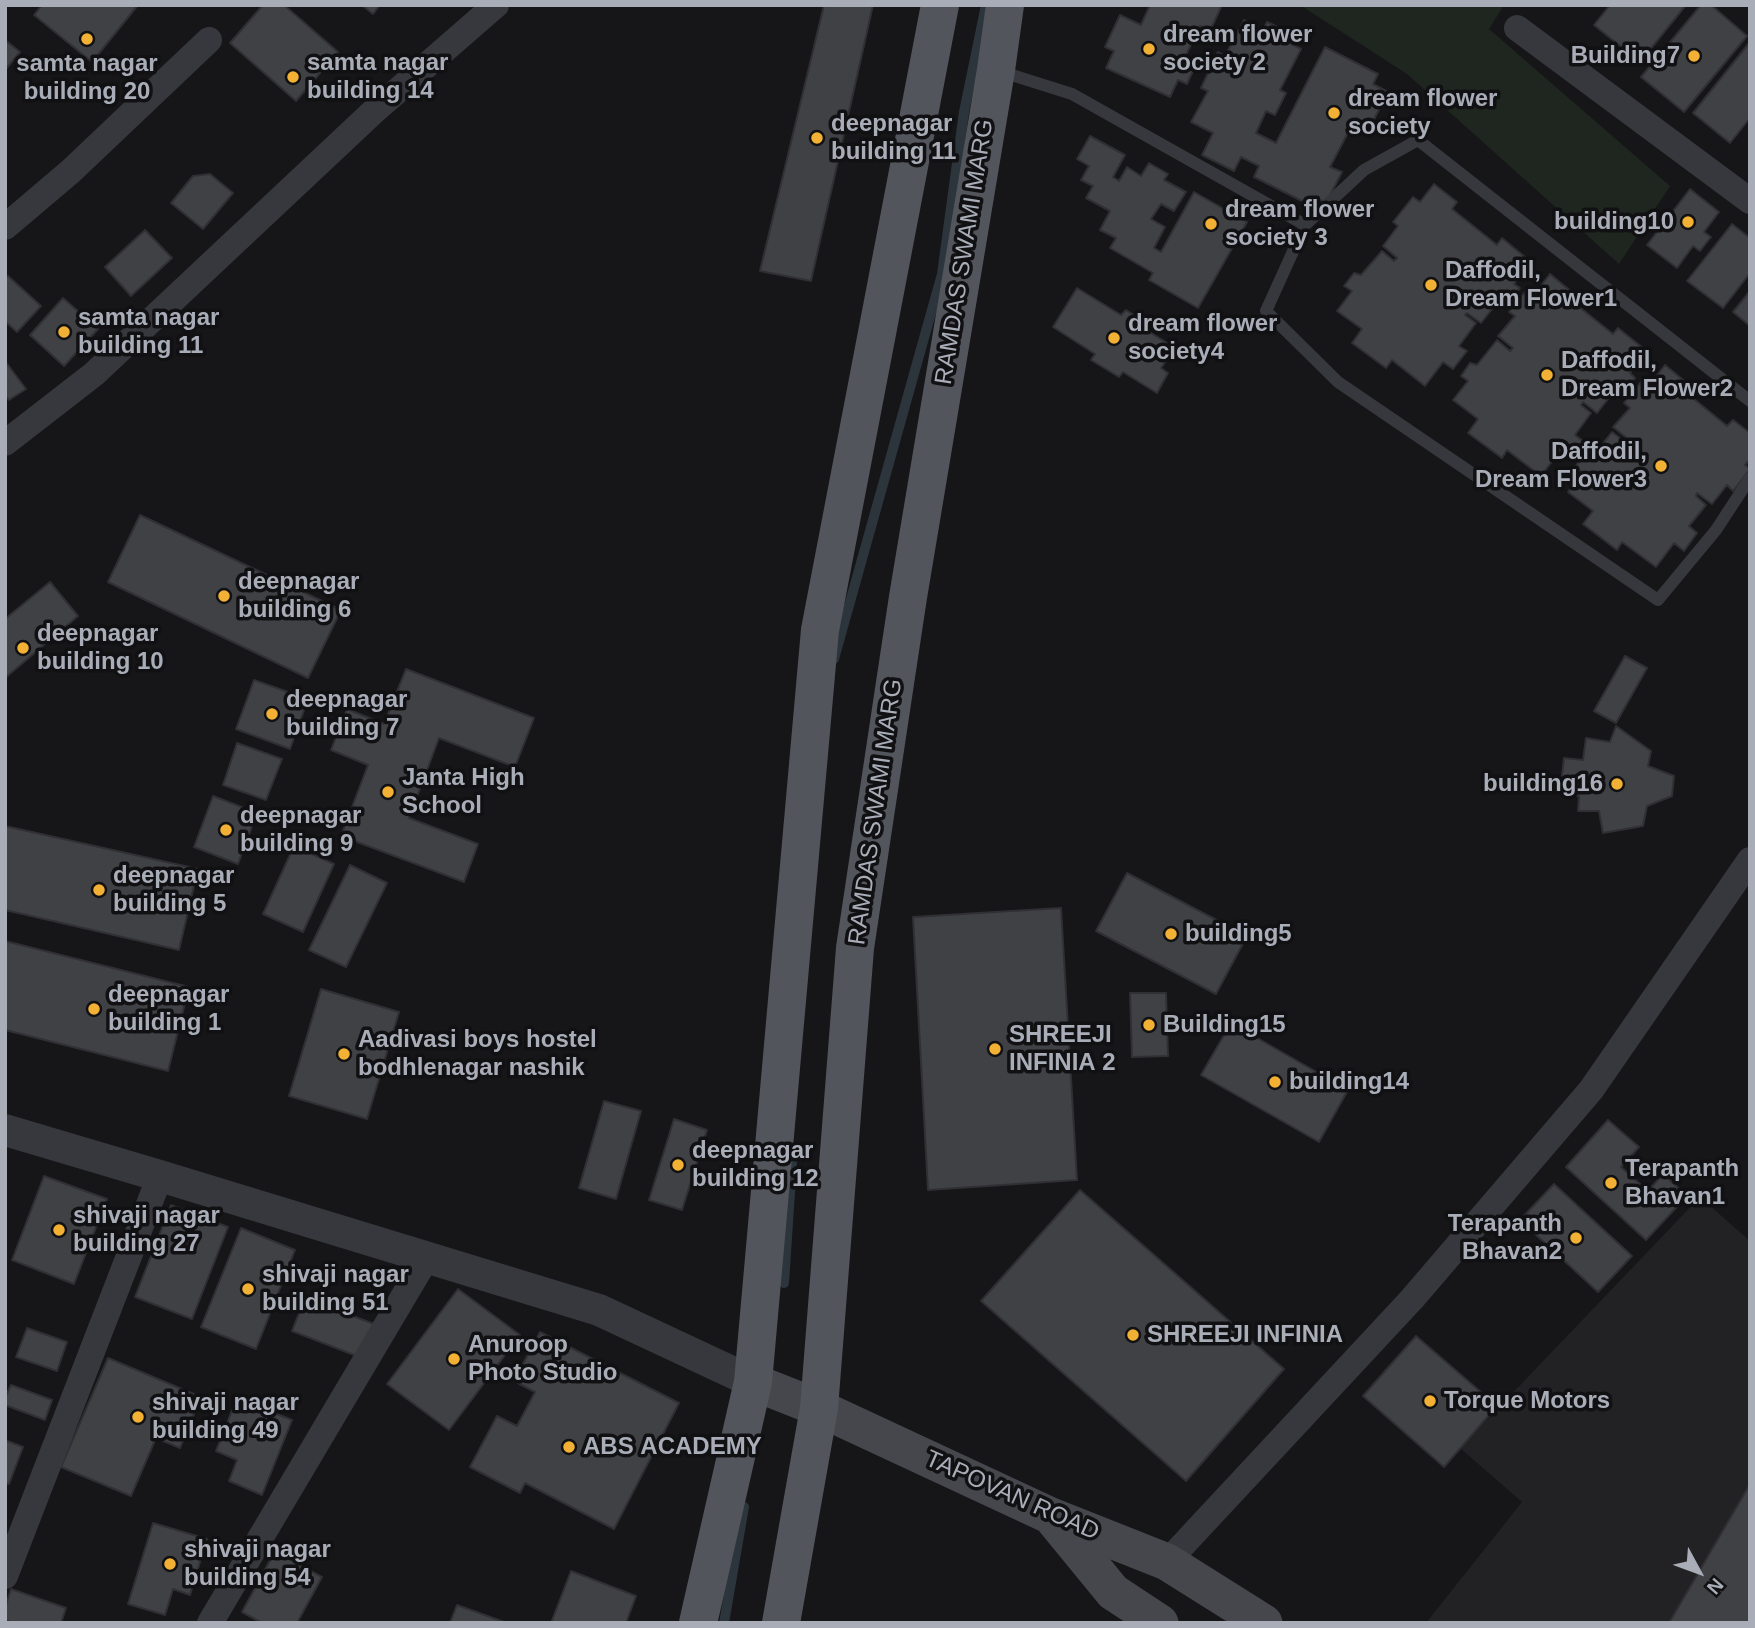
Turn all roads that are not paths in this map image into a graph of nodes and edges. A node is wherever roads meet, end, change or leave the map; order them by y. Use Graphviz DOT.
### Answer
graph roads {
  1 [pos="496,5"];
  2 [pos="940,5"];
  3 [pos="1005,5"];
  4 [pos="1517,28"];
  5 [pos="209,40"];
  6 [pos="996,70"];
  7 [pos="1750,201"];
  8 [pos="1305,225"];
  9 [pos="5,228"];
  10 [pos="1750,401"];
  11 [pos="5,443"];
  12 [pos="1750,478"];
  13 [pos="1750,860"];
  14 [pos="5,1130"];
  15 [pos="160,1176"];
  16 [pos="427,1257"];
  17 [pos="753,1382"];
  18 [pos="819,1408"];
  19 [pos="1051,1516"];
  20 [pos="1167,1562"];
  21 [pos="5,1576"];
  22 [pos="210,1623"];
  23 [pos="698,1623"];
  24 [pos="780,1623"];
  25 [pos="1160,1623"];
  26 [pos="1264,1623"];
  1 -- 11 [label="street"];
  2 -- 17 [label="main road"];
  3 -- 6 [label="main road, RAMDAS SWAMI MARG"];
  4 -- 7 [label="street"];
  5 -- 9 [label="street"];
  6 -- 8 [label="lane"];
  6 -- 18 [label="main road, RAMDAS SWAMI MARG"];
  8 -- 10 [label="lane"];
  8 -- 12 [label="lane"];
  13 -- 20 [label="street"];
  14 -- 15 [label="street"];
  15 -- 16 [label="street"];
  15 -- 21 [label="street"];
  16 -- 17 [label="street"];
  16 -- 22 [label="street"];
  17 -- 18 [label="main road, TAPOVAN ROAD"];
  17 -- 23 [label="main road"];
  18 -- 19 [label="main road, TAPOVAN ROAD"];
  18 -- 24 [label="main road, RAMDAS SWAMI MARG"];
  19 -- 20 [label="main road, TAPOVAN ROAD"];
  19 -- 25 [label="main road"];
  20 -- 26 [label="main road, TAPOVAN ROAD"];
}
